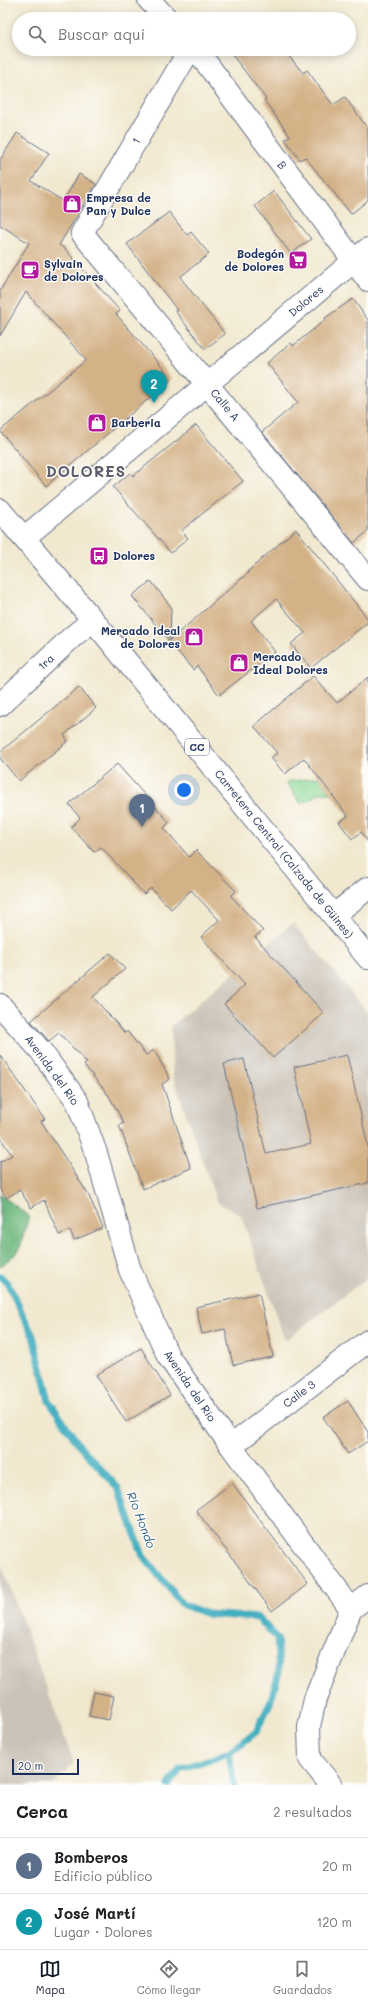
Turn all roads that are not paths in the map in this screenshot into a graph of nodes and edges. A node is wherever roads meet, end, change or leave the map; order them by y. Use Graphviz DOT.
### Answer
graph roads {
  1 [pos="149,0"];
  2 [pos="160,12"];
  3 [pos="186,56"];
  4 [pos="202,56"];
  5 [pos="82,233"];
  6 [pos="360,255"];
  7 [pos="368,280"];
  8 [pos="208,384"];
  9 [pos="0,510"];
  10 [pos="24,538"];
  11 [pos="368,579"];
  12 [pos="93,620"];
  13 [pos="0,704"];
  14 [pos="368,888"];
  15 [pos="334,915"];
  16 [pos="368,958"];
  17 [pos="0,1005"];
  18 [pos="368,1341"];
  19 [pos="231,1446"];
  20 [pos="359,1603"];
  21 [pos="331,1785"];
  1 -- 2 [label="street"];
  3 -- 5 [label="street, 1"];
  4 -- 6 [label="street, B"];
  5 -- 8 [label="street, Calle A"];
  6 -- 7 [label="street, B"];
  6 -- 8 [label="street, Dolores"];
  8 -- 10 [label="street, Dolores"];
  8 -- 11 [label="street, Calle A"];
  9 -- 10 [label="street, Carretera Central (Calzada de Güines) / CC"];
  10 -- 12 [label="street, Carretera Central (Calzada de Güines) / CC"];
  12 -- 13 [label="street, 1ra"];
  12 -- 15 [label="street, Carretera Central (Calzada de Güines) / CC"];
  14 -- 15 [label="street"];
  15 -- 16 [label="street, Carretera Central (Calzada de Güines) / CC"];
  17 -- 19 [label="street, Avenida del Río"];
  18 -- 19 [label="street, Calle 3"];
  19 -- 20 [label="street, Avenida del Río"];
  20 -- 21 [label="street, Avenida del Río"];
}
